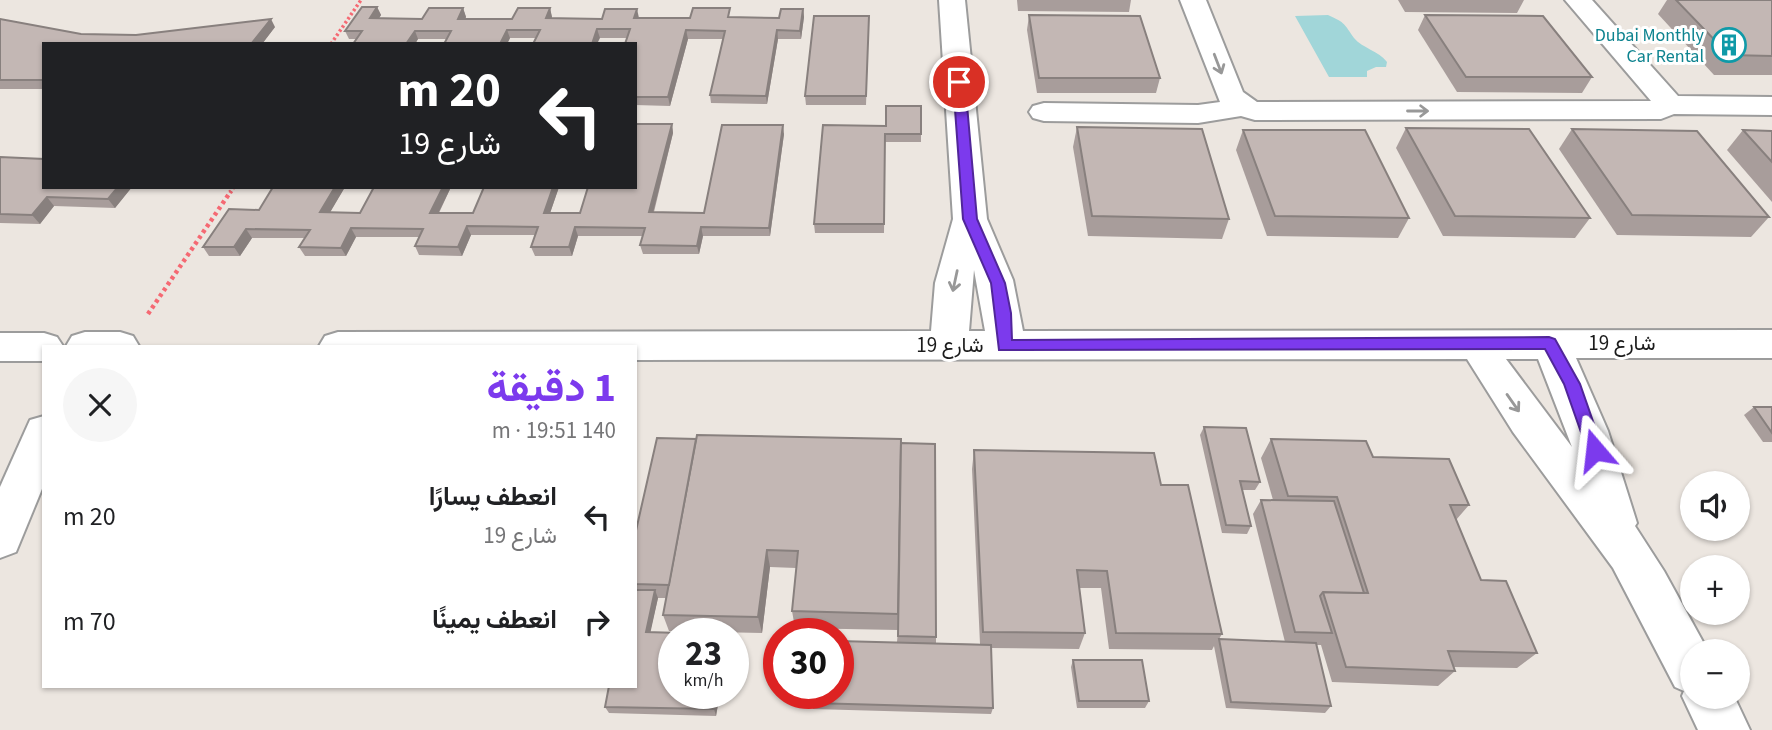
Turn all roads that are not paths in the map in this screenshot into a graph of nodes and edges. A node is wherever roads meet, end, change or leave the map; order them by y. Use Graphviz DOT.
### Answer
graph roads {
  1 [pos="953,0"];
  2 [pos="1193,0"];
  3 [pos="1577,0"];
  4 [pos="1667,105"];
  5 [pos="1772,106"];
  6 [pos="1242,107"];
  7 [pos="1044,112"];
  8 [pos="970,219"];
  9 [pos="131,335"];
  10 [pos="1549,343"];
  11 [pos="1478,344"];
  12 [pos="1772,344"];
  13 [pos="89,345"];
  14 [pos="949,345"];
  15 [pos="1005,345"];
  16 [pos="637,346"];
  17 [pos="0,347"];
  18 [pos="42,347"];
  19 [pos="42,437"];
  20 [pos="42,498"];
  21 [pos="0,540"];
  22 [pos="1621,541"];
  23 [pos="1680,648"];
  24 [pos="1714,709"];
  25 [pos="1725,730"];
  1 -- 8 [label="street"];
  2 -- 6 [label="street, one-way"];
  3 -- 4 [label="street"];
  4 -- 5 [label="street"];
  6 -- 4 [label="street, one-way"];
  6 -- 7 [label="street"];
  8 -- 14 [label="street, one-way"];
  8 -- 15 [label="street"];
  9 -- 13 [label="street"];
  10 -- 11 [label="street, شارع 19"];
  10 -- 12 [label="street, شارع 19"];
  10 -- 22 [label="street"];
  11 -- 15 [label="street, شارع 19"];
  11 -- 22 [label="street, one-way"];
  14 -- 15 [label="street, شارع 19"];
  14 -- 16 [label="street, شارع 19"];
  17 -- 18 [label="street"];
  19 -- 21 [label="street"];
  20 -- 21 [label="street"];
  22 -- 23 [label="street"];
  24 -- 25 [label="street"];
}
